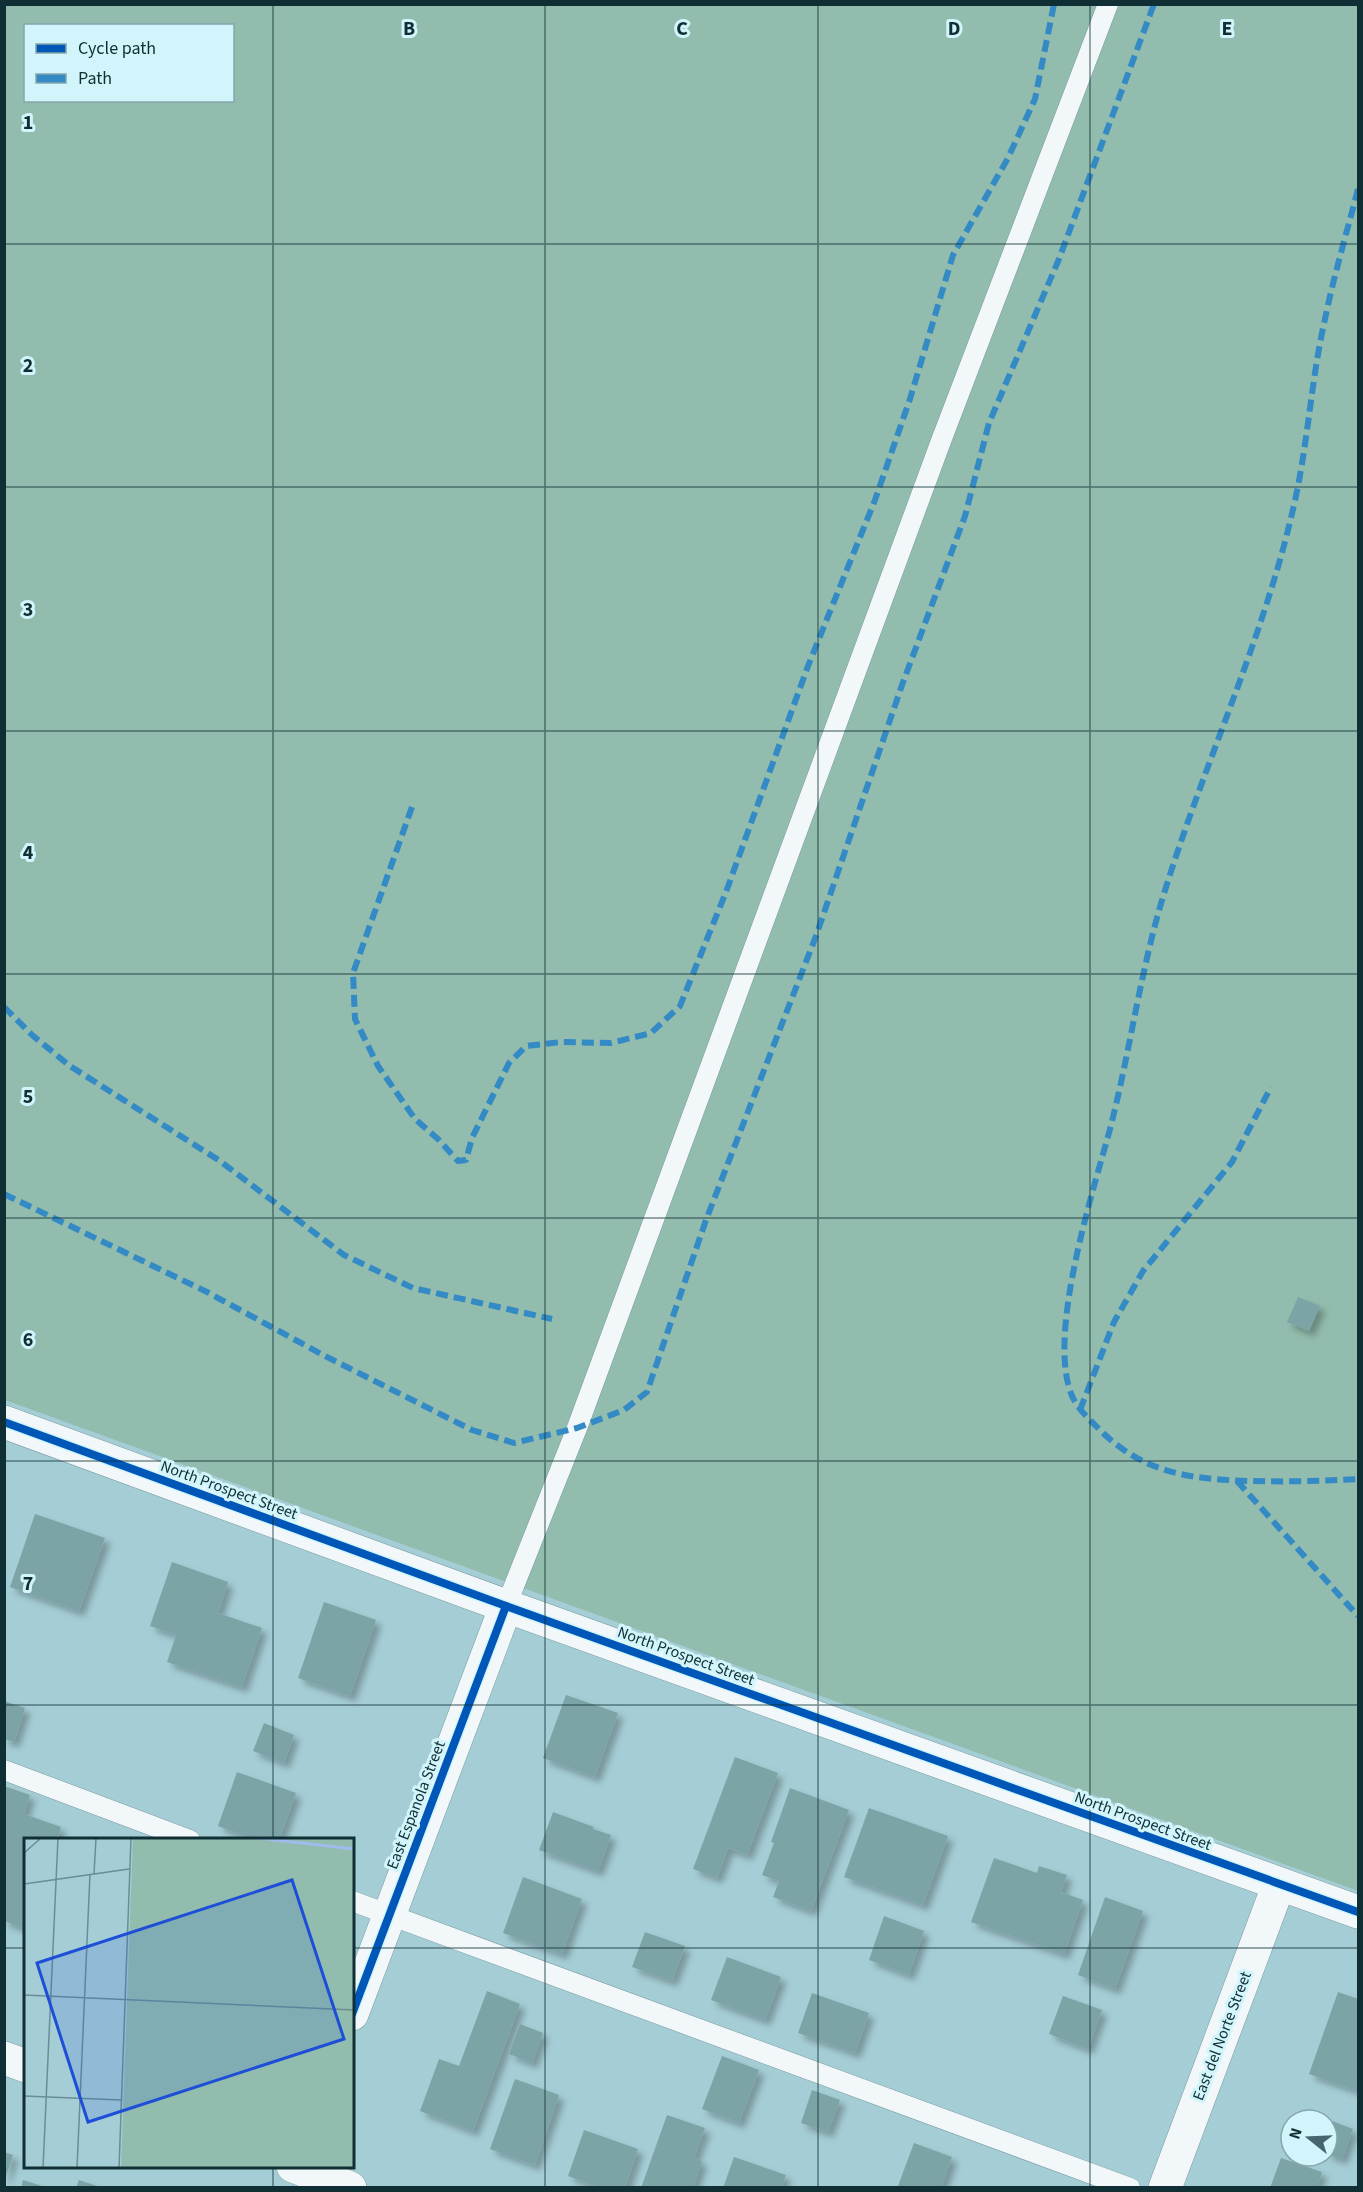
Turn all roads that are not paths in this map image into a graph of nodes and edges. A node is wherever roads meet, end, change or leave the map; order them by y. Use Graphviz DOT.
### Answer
graph roads {
  1 [pos="1108,4"];
  2 [pos="4,1422"];
  3 [pos="506,1606"];
  4 [pos="4,1770"];
  5 [pos="187,1838"];
  6 [pos="1278,1884"];
  7 [pos="354,1902"];
  8 [pos="1359,1912"];
  9 [pos="389,1915"];
  10 [pos="354,2009"];
  11 [pos="4,2058"];
  12 [pos="24,2065"];
  13 [pos="294,2168"];
  14 [pos="297,2168"];
  15 [pos="288,2187"];
  16 [pos="350,2187"];
  17 [pos="1130,2187"];
  18 [pos="1165,2187"];
  1 -- 3 [label="lane"];
  2 -- 3 [label="street, North Prospect Street"];
  3 -- 6 [label="street, North Prospect Street"];
  3 -- 9 [label="street, East Espanola Street"];
  4 -- 5 [label="lane"];
  6 -- 8 [label="street, North Prospect Street"];
  6 -- 18 [label="street, East del Norte Street"];
  7 -- 9 [label="lane"];
  9 -- 10 [label="street, East Espanola Street"];
  9 -- 17 [label="lane"];
  11 -- 12 [label="street"];
  13 -- 15 [label="street"];
  14 -- 16 [label="street"];
}
